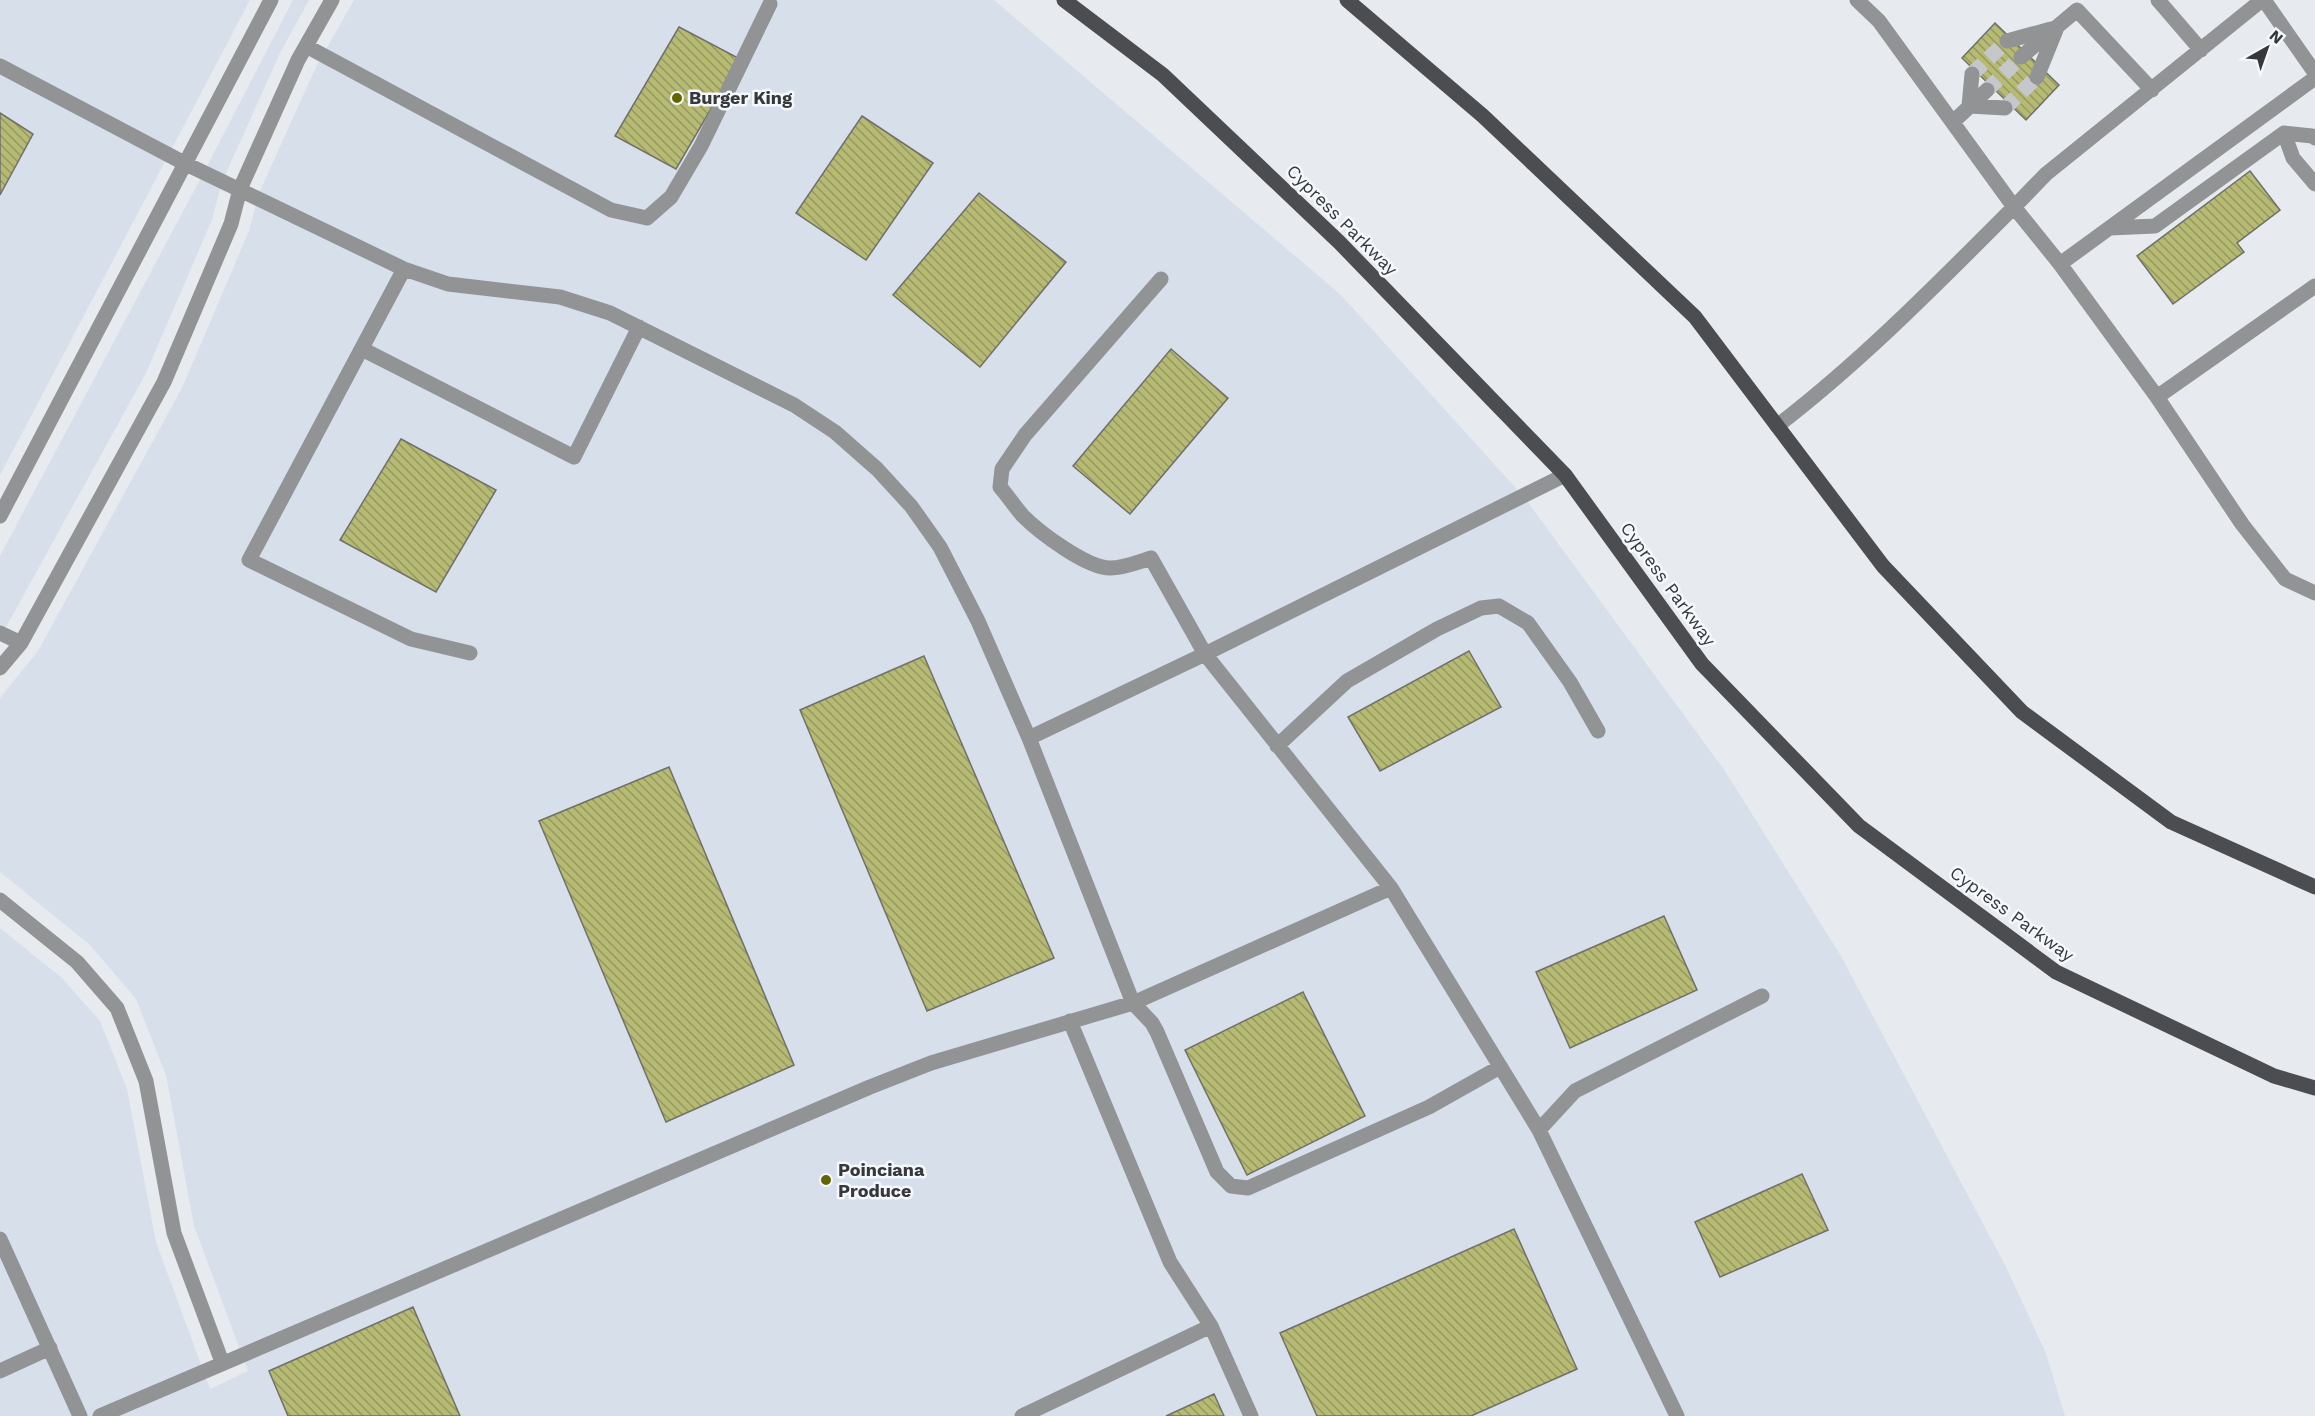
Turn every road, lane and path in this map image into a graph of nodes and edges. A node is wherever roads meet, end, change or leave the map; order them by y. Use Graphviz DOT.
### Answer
graph roads {
  1 [pos="271,0"];
  2 [pos="332,0"];
  3 [pos="1064,0"];
  4 [pos="1347,0"];
  5 [pos="1857,0"];
  6 [pos="2158,0"];
  7 [pos="2263,0"];
  8 [pos="770,4"];
  9 [pos="2057,27"];
  10 [pos="2007,41"];
  11 [pos="306,46"];
  12 [pos="2201,50"];
  13 [pos="2021,57"];
  14 [pos="0,66"];
  15 [pos="2315,73"];
  16 [pos="1972,74"];
  17 [pos="2037,77"];
  18 [pos="2315,78"];
  19 [pos="1987,90"];
  20 [pos="2152,90"];
  21 [pos="1969,106"];
  22 [pos="2005,108"];
  23 [pos="1953,122"];
  24 [pos="2284,133"];
  25 [pos="2315,138"];
  26 [pos="186,165"];
  27 [pos="2315,184"];
  28 [pos="240,189"];
  29 [pos="2014,207"];
  30 [pos="2110,228"];
  31 [pos="2060,264"];
  32 [pos="404,269"];
  33 [pos="1161,279"];
  34 [pos="2315,286"];
  35 [pos="639,327"];
  36 [pos="362,349"];
  37 [pos="2157,397"];
  38 [pos="1777,426"];
  39 [pos="1565,475"];
  40 [pos="0,516"];
  41 [pos="2315,593"];
  42 [pos="0,633"];
  43 [pos="21,643"];
  44 [pos="470,653"];
  45 [pos="1205,654"];
  46 [pos="0,668"];
  47 [pos="1598,731"];
  48 [pos="1029,738"];
  49 [pos="1277,746"];
  50 [pos="2315,886"];
  51 [pos="1391,888"];
  52 [pos="0,900"];
  53 [pos="1762,996"];
  54 [pos="1132,1003"];
  55 [pos="1070,1021"];
  56 [pos="1500,1067"];
  57 [pos="2315,1088"];
  58 [pos="1539,1130"];
  59 [pos="1,1243"];
  60 [pos="1210,1326"];
  61 [pos="50,1348"];
  62 [pos="222,1362"];
  63 [pos="0,1371"];
  64 [pos="80,1416"];
  65 [pos="100,1416"];
  66 [pos="1022,1416"];
  67 [pos="1251,1416"];
  68 [pos="1677,1416"];
  1 -- 26 [label="street"];
  2 -- 11 [label="street"];
  3 -- 39 [label="main road, Cypress Parkway"];
  4 -- 38 [label="main road"];
  5 -- 23 [label="street"];
  6 -- 12 [label="street"];
  7 -- 12 [label="street"];
  7 -- 15 [label="street"];
  8 -- 11 [label="street"];
  9 -- 10 [label="street"];
  9 -- 13 [label="street"];
  9 -- 17 [label="street"];
  9 -- 20 [label="street"];
  11 -- 28 [label="street"];
  12 -- 20 [label="street"];
  14 -- 26 [label="street"];
  16 -- 21 [label="street"];
  18 -- 30 [label="street"];
  19 -- 21 [label="street"];
  20 -- 29 [label="street"];
  21 -- 22 [label="street"];
  21 -- 23 [label="street"];
  23 -- 29 [label="street"];
  24 -- 25 [label="street"];
  24 -- 27 [label="street"];
  24 -- 30 [label="street"];
  26 -- 28 [label="street"];
  26 -- 40 [label="street"];
  28 -- 32 [label="street"];
  28 -- 43 [label="street"];
  29 -- 31 [label="street"];
  29 -- 38 [label="street"];
  30 -- 31 [label="street"];
  31 -- 37 [label="street"];
  32 -- 35 [label="street"];
  32 -- 36 [label="street"];
  33 -- 45 [label="street"];
  34 -- 37 [label="street"];
  35 -- 36 [label="street"];
  35 -- 48 [label="street"];
  36 -- 44 [label="street"];
  37 -- 41 [label="street"];
  38 -- 50 [label="main road"];
  39 -- 45 [label="street"];
  39 -- 57 [label="main road, Cypress Parkway"];
  42 -- 43 [label="street"];
  43 -- 46 [label="street"];
  45 -- 48 [label="street"];
  45 -- 49 [label="street"];
  47 -- 49 [label="street"];
  48 -- 54 [label="street"];
  49 -- 51 [label="street"];
  51 -- 54 [label="street"];
  51 -- 56 [label="street"];
  52 -- 62 [label="street"];
  53 -- 58 [label="street"];
  54 -- 55 [label="street"];
  54 -- 56 [label="street"];
  55 -- 60 [label="street"];
  55 -- 62 [label="street"];
  56 -- 58 [label="street"];
  58 -- 68 [label="street"];
  59 -- 61 [label="street"];
  60 -- 66 [label="street"];
  60 -- 67 [label="street"];
  61 -- 63 [label="street"];
  61 -- 64 [label="street"];
  62 -- 65 [label="street"];
}
